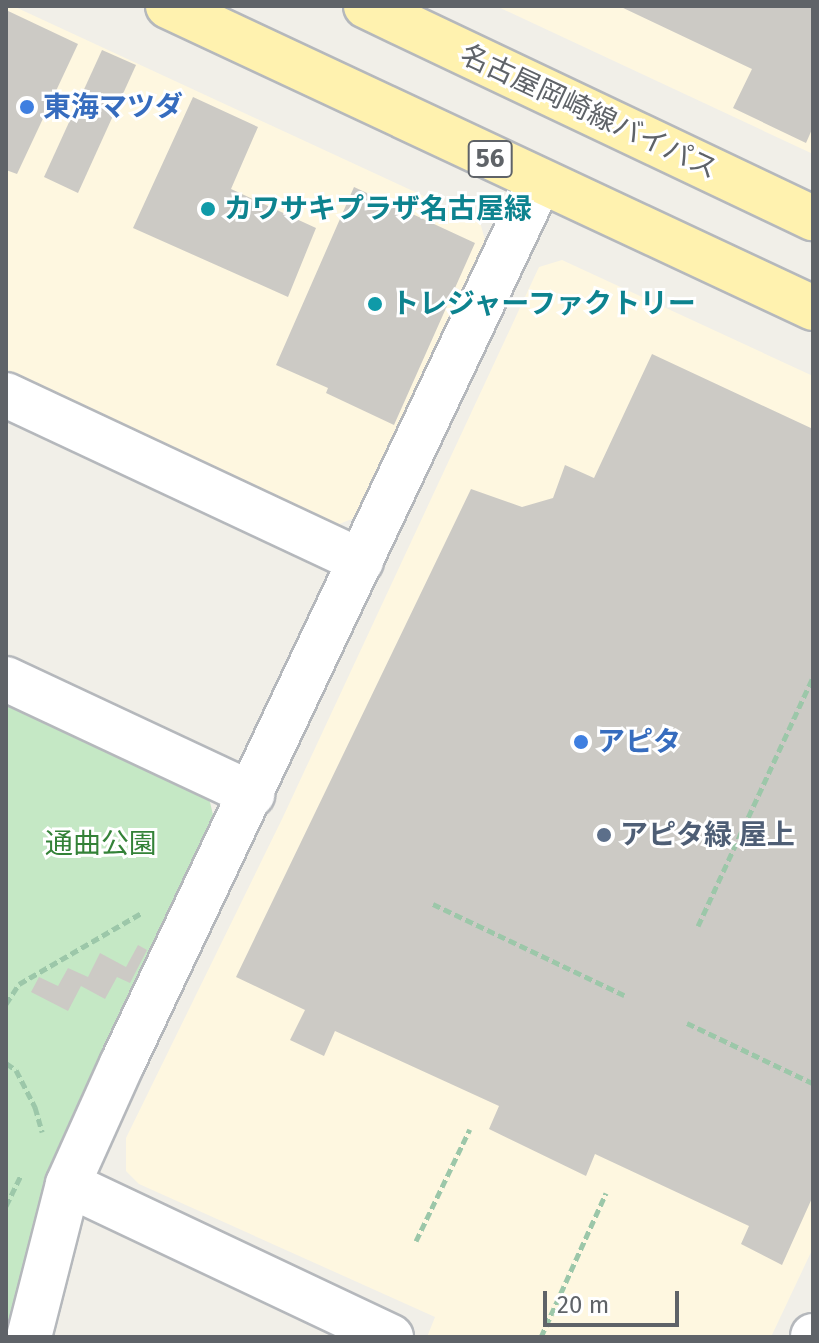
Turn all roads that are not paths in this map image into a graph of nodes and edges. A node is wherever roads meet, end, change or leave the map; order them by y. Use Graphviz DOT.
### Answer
graph roads {
  1 [pos="168,6"];
  2 [pos="370,7"];
  3 [pos="539,183"];
  4 [pos="813,218"];
  5 [pos="813,308"];
  6 [pos="6,395"];
  7 [pos="361,561"];
  8 [pos="6,679"];
  9 [pos="252,794"];
  10 [pos="68,1184"];
  11 [pos="29,1337"];
  12 [pos="391,1337"];
  1 -- 3 [label="main road, 56"];
  2 -- 4 [label="main road, 名古屋岡崎線バイパス"];
  3 -- 5 [label="main road, 56"];
  3 -- 7 [label="street"];
  6 -- 7 [label="street"];
  7 -- 9 [label="street"];
  8 -- 9 [label="street"];
  9 -- 10 [label="street"];
  10 -- 11 [label="street"];
  10 -- 12 [label="street"];
}
